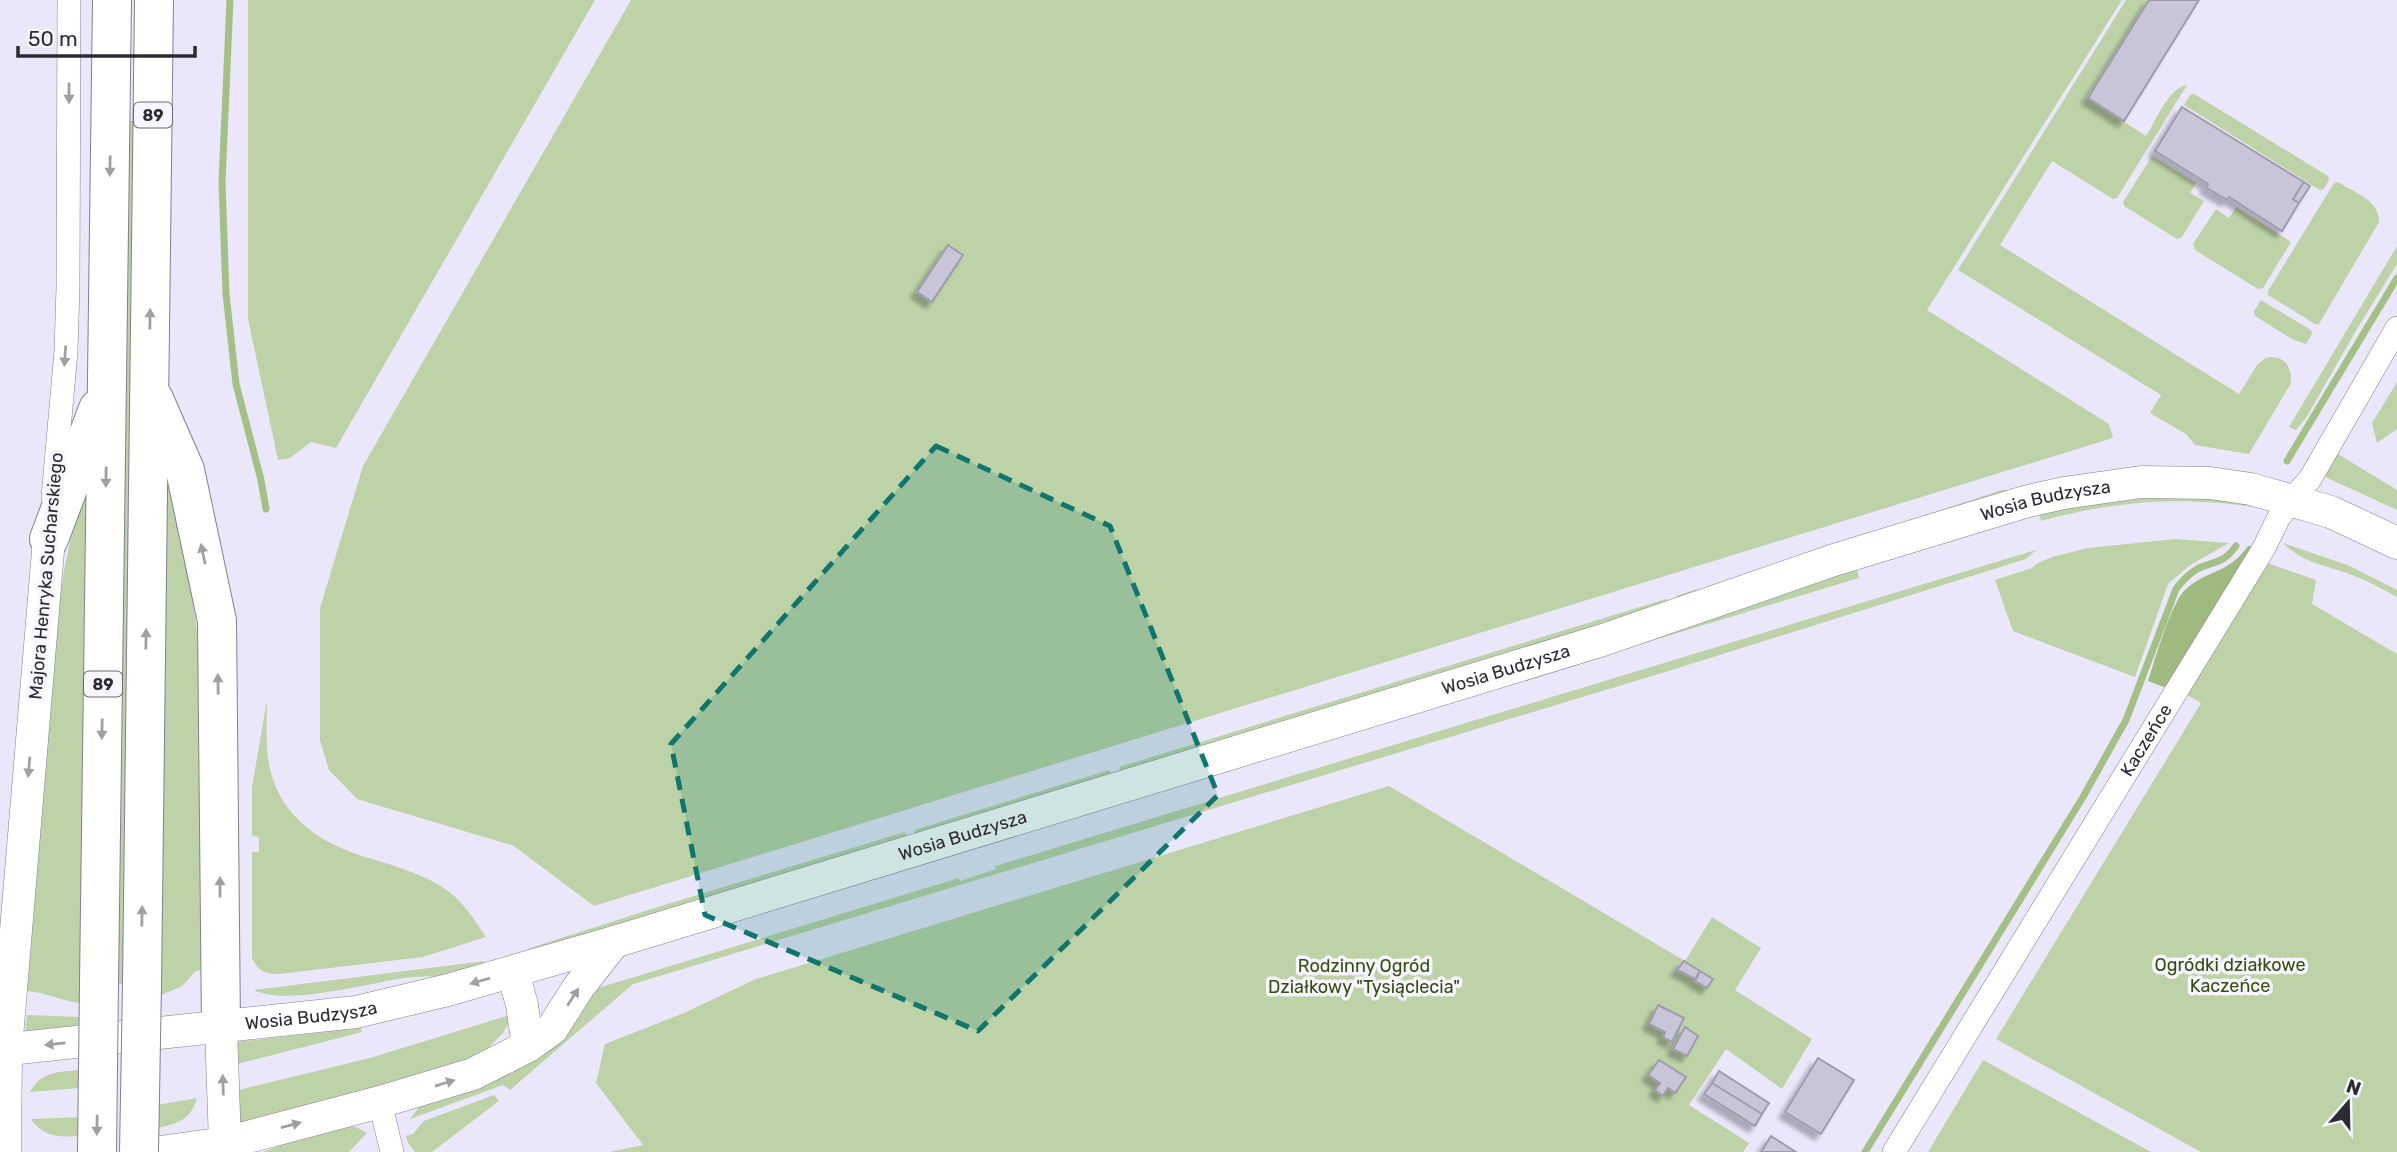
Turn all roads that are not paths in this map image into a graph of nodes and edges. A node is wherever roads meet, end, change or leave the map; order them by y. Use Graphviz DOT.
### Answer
graph roads {
  1 [pos="69,0"];
  2 [pos="112,0"];
  3 [pos="154,0"];
  4 [pos="2397,328"];
  5 [pos="107,384"];
  6 [pos="149,387"];
  7 [pos="2291,500"];
  8 [pos="49,539"];
  9 [pos="2397,543"];
  10 [pos="614,942"];
  11 [pos="513,972"];
  12 [pos="221,1028"];
  13 [pos="528,1046"];
  14 [pos="3,1050"];
  15 [pos="380,1102"];
  16 [pos="225,1147"];
  17 [pos="5,1152"];
  18 [pos="97,1152"];
  19 [pos="139,1152"];
  20 [pos="160,1152"];
  21 [pos="392,1152"];
  22 [pos="1894,1152"];
  1 -- 8 [label="street, Majora Henryka Sucharskiego, one-way"];
  2 -- 5 [label="highway, 89, one-way"];
  6 -- 3 [label="highway, 89, one-way"];
  4 -- 7 [label="street, Kaczeńce"];
  5 -- 8 [label="highway"];
  5 -- 18 [label="highway, 89, one-way, bridge"];
  12 -- 6 [label="highway, one-way"];
  19 -- 6 [label="highway, 89, one-way, bridge"];
  7 -- 9 [label="street, Wosia Budzysza"];
  7 -- 10 [label="street, Wosia Budzysza"];
  7 -- 22 [label="street, Kaczeńce"];
  8 -- 14 [label="street, Majora Henryka Sucharskiego, one-way"];
  10 -- 11 [label="street, Wosia Budzysza"];
  13 -- 10 [label="street, one-way"];
  11 -- 12 [label="street, Wosia Budzysza, one-way"];
  11 -- 13 [label="street"];
  12 -- 14 [label="street, Wosia Budzysza, one-way"];
  16 -- 12 [label="street, one-way"];
  15 -- 13 [label="street, one-way"];
  14 -- 17 [label="street, Majora Henryka Sucharskiego"];
  16 -- 15 [label="street, one-way"];
  15 -- 21 [label="street"];
  16 -- 20 [label="street"];
}
